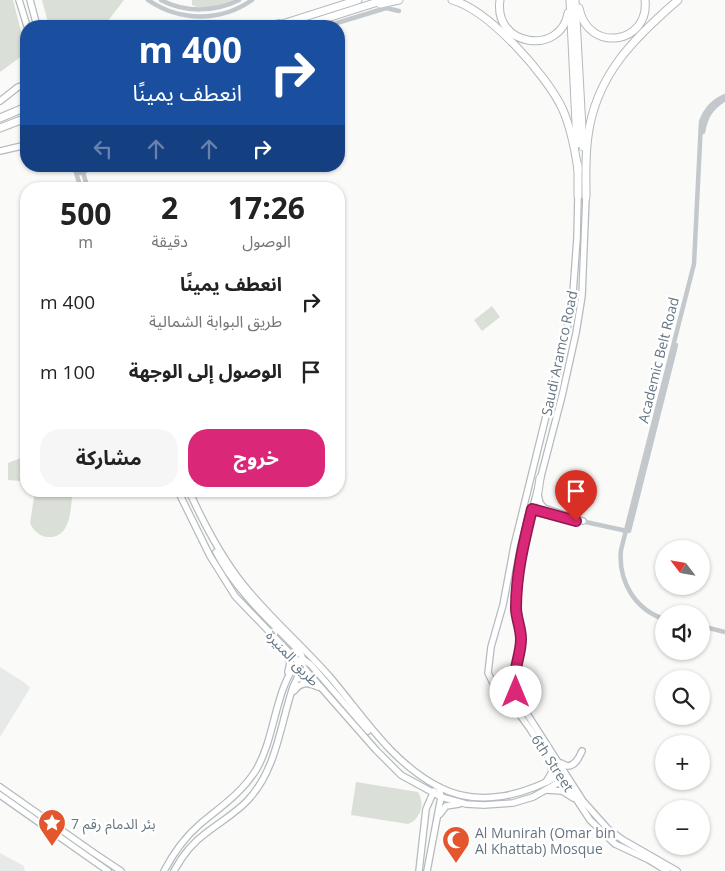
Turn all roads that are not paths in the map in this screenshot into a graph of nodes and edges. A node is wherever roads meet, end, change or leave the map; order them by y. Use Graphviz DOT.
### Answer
graph roads {
  1 [pos="19,0"];
  2 [pos="30,0"];
  3 [pos="148,0"];
  4 [pos="161,0"];
  5 [pos="239,0"];
  6 [pos="252,0"];
  7 [pos="353,0"];
  8 [pos="358,0"];
  9 [pos="384,0"];
  10 [pos="399,0"];
  11 [pos="452,0"];
  12 [pos="500,0"];
  13 [pos="570,0"];
  14 [pos="576,0"];
  15 [pos="645,0"];
  16 [pos="678,0"];
  17 [pos="340,5"];
  18 [pos="358,8"];
  19 [pos="399,11"];
  20 [pos="317,13"];
  21 [pos="25,20"];
  22 [pos="35,20"];
  23 [pos="291,20"];
  24 [pos="295,20"];
  25 [pos="321,20"];
  26 [pos="345,21"];
  27 [pos="18,87"];
  28 [pos="725,97"];
  29 [pos="0,101"];
  30 [pos="20,110"];
  31 [pos="0,118"];
  32 [pos="20,120"];
  33 [pos="0,128"];
  34 [pos="20,146"];
  35 [pos="0,150"];
  36 [pos="578,170"];
  37 [pos="83,172"];
  38 [pos="76,174"];
  39 [pos="78,182"];
  40 [pos="86,182"];
  41 [pos="578,196"];
  42 [pos="586,197"];
  43 [pos="540,478"];
  44 [pos="538,492"];
  45 [pos="181,497"];
  46 [pos="192,497"];
  47 [pos="523,507"];
  48 [pos="532,509"];
  49 [pos="583,521"];
  50 [pos="204,524"];
  51 [pos="627,531"];
  52 [pos="655,615"];
  53 [pos="710,630"];
  54 [pos="725,634"];
  55 [pos="279,642"];
  56 [pos="300,660"];
  57 [pos="302,667"];
  58 [pos="283,692"];
  59 [pos="324,692"];
  60 [pos="289,700"];
  61 [pos="383,743"];
  62 [pos="582,751"];
  63 [pos="546,753"];
  64 [pos="557,759"];
  65 [pos="564,776"];
  66 [pos="0,787"];
  67 [pos="439,787"];
  68 [pos="544,788"];
  69 [pos="432,792"];
  70 [pos="0,795"];
  71 [pos="441,797"];
  72 [pos="466,804"];
  73 [pos="579,804"];
  74 [pos="437,818"];
  75 [pos="165,869"];
  76 [pos="108,871"];
  77 [pos="121,871"];
  78 [pos="174,871"];
  79 [pos="419,871"];
  80 [pos="427,871"];
  81 [pos="667,871"];
  82 [pos="677,871"];
  1 -- 21 [label="main road"];
  2 -- 22 [label="main road"];
  3 -- 6 [label="street"];
  4 -- 5 [label="street"];
  7 -- 17 [label="highway"];
  8 -- 17 [label="highway"];
  9 -- 18 [label="highway"];
  10 -- 18 [label="highway"];
  11 -- 36 [label="highway"];
  12 -- 13 [label="highway"];
  13 -- 36 [label="highway"];
  14 -- 15 [label="highway"];
  14 -- 42 [label="highway"];
  16 -- 42 [label="highway"];
  17 -- 20 [label="highway"];
  18 -- 25 [label="highway"];
  19 -- 26 [label="street"];
  20 -- 23 [label="main road"];
  20 -- 24 [label="highway"];
  27 -- 29 [label="main road"];
  28 -- 51 [label="street, Academic Belt Road"];
  30 -- 31 [label="highway"];
  32 -- 33 [label="highway"];
  34 -- 35 [label="main road"];
  36 -- 41 [label="highway"];
  37 -- 38 [label="street"];
  37 -- 40 [label="street"];
  38 -- 39 [label="street"];
  41 -- 47 [label="main road, Saudi Aramco Road"];
  42 -- 43 [label="main road, Saudi Aramco Road"];
  43 -- 44 [label="highway"];
  43 -- 48 [label="main road, Saudi Aramco Road"];
  44 -- 49 [label="main road"];
  45 -- 55 [label="main road, طريق المنيرة"];
  46 -- 50 [label="main road, طريق المنيرة"];
  47 -- 48 [label="street"];
  47 -- 63 [label="main road, 6th Street"];
  48 -- 49 [label="street"];
  48 -- 64 [label="main road, 6th Street"];
  49 -- 51 [label="street"];
  50 -- 56 [label="main road"];
  50 -- 61 [label="main road, طريق المنيرة"];
  51 -- 52 [label="street, Academic Belt Road"];
  53 -- 54 [label="street"];
  55 -- 56 [label="main road, طريق المنيرة"];
  55 -- 58 [label="main road"];
  56 -- 57 [label="main road, طريق المنيرة"];
  56 -- 58 [label="main road"];
  56 -- 61 [label="main road"];
  57 -- 59 [label="main road, طريق المنيرة"];
  57 -- 60 [label="main road"];
  58 -- 75 [label="main road"];
  59 -- 60 [label="main road"];
  59 -- 69 [label="main road, طريق المنيرة"];
  60 -- 78 [label="main road"];
  61 -- 67 [label="main road, طريق المنيرة"];
  62 -- 64 [label="main road"];
  63 -- 65 [label="main road, 6th Street"];
  63 -- 68 [label="main road"];
  64 -- 65 [label="main road, 6th Street"];
  65 -- 68 [label="main road"];
  65 -- 73 [label="main road, 6th Street"];
  65 -- 82 [label="main road, 6th Street"];
  66 -- 77 [label="main road"];
  67 -- 68 [label="main road, طريق المنيرة"];
  67 -- 69 [label="main road"];
  67 -- 71 [label="main road"];
  68 -- 72 [label="main road"];
  68 -- 73 [label="main road"];
  69 -- 71 [label="main road, طريق المنيرة"];
  69 -- 79 [label="main road"];
  70 -- 76 [label="main road"];
  71 -- 72 [label="main road, طريق المنيرة"];
  71 -- 74 [label="main road"];
  72 -- 74 [label="main road"];
  73 -- 81 [label="main road, 6th Street"];
  74 -- 80 [label="main road"];
}
